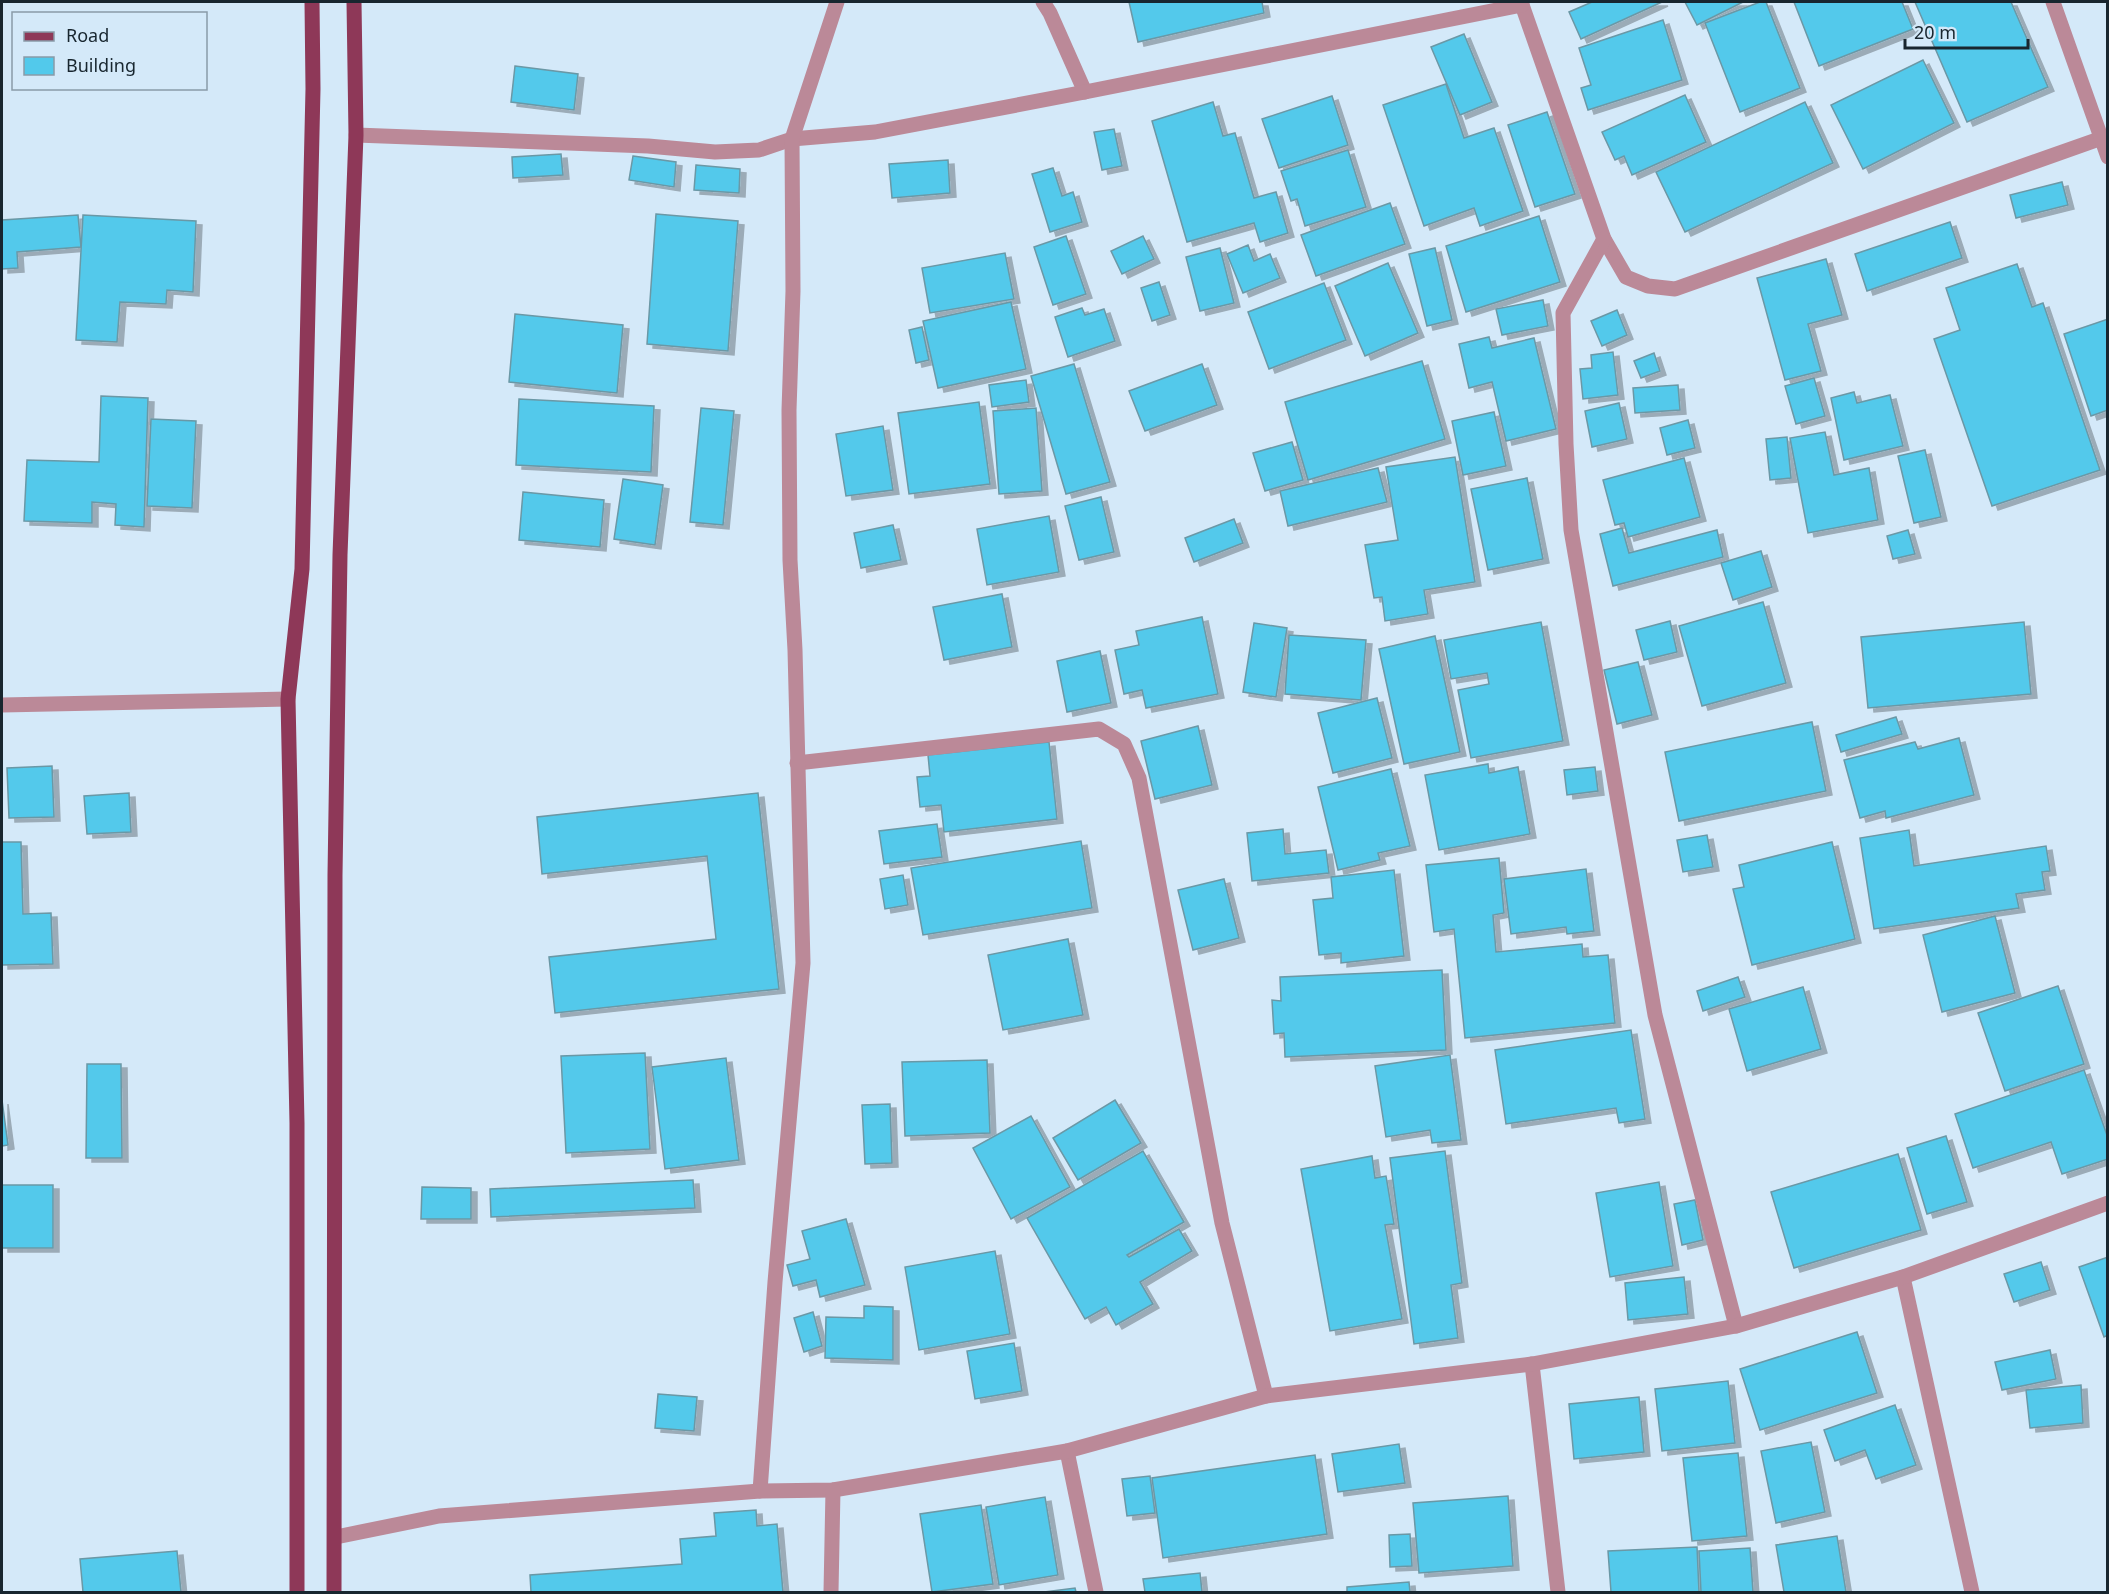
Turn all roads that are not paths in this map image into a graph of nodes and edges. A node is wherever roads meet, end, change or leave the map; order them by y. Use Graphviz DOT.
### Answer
graph roads {
  1 [pos="312,2"];
  2 [pos="354,2"];
  3 [pos="837,2"];
  4 [pos="1042,2"];
  5 [pos="2053,2"];
  6 [pos="1522,3"];
  7 [pos="1085,92"];
  8 [pos="356,135"];
  9 [pos="2102,138"];
  10 [pos="792,139"];
  11 [pos="2108,157"];
  12 [pos="1604,239"];
  13 [pos="288,699"];
  14 [pos="2,705"];
  15 [pos="797,763"];
  16 [pos="2108,1203"];
  17 [pos="1903,1277"];
  18 [pos="1736,1326"];
  19 [pos="1532,1364"];
  20 [pos="1266,1396"];
  21 [pos="1067,1452"];
  22 [pos="833,1490"];
  23 [pos="760,1491"];
  24 [pos="336,1537"];
  25 [pos="297,1593"];
  26 [pos="334,1593"];
  27 [pos="831,1593"];
  28 [pos="1096,1593"];
  29 [pos="1558,1593"];
  30 [pos="1972,1593"];
  1 -- 13 [label="main road"];
  2 -- 8 [label="main road"];
  3 -- 10 [label="street"];
  4 -- 7 [label="street"];
  5 -- 9 [label="street"];
  6 -- 7 [label="street"];
  6 -- 12 [label="street"];
  7 -- 10 [label="street"];
  8 -- 10 [label="street"];
  8 -- 24 [label="main road"];
  9 -- 11 [label="street"];
  9 -- 12 [label="street"];
  10 -- 15 [label="street"];
  12 -- 18 [label="street"];
  13 -- 14 [label="street"];
  13 -- 25 [label="main road"];
  15 -- 20 [label="street"];
  15 -- 23 [label="street"];
  16 -- 17 [label="street"];
  17 -- 18 [label="street"];
  17 -- 30 [label="street"];
  18 -- 19 [label="street"];
  19 -- 20 [label="street"];
  19 -- 29 [label="street"];
  20 -- 21 [label="street"];
  21 -- 22 [label="street"];
  21 -- 28 [label="street"];
  22 -- 23 [label="street"];
  22 -- 27 [label="street"];
  23 -- 24 [label="street"];
  24 -- 26 [label="main road"];
}
